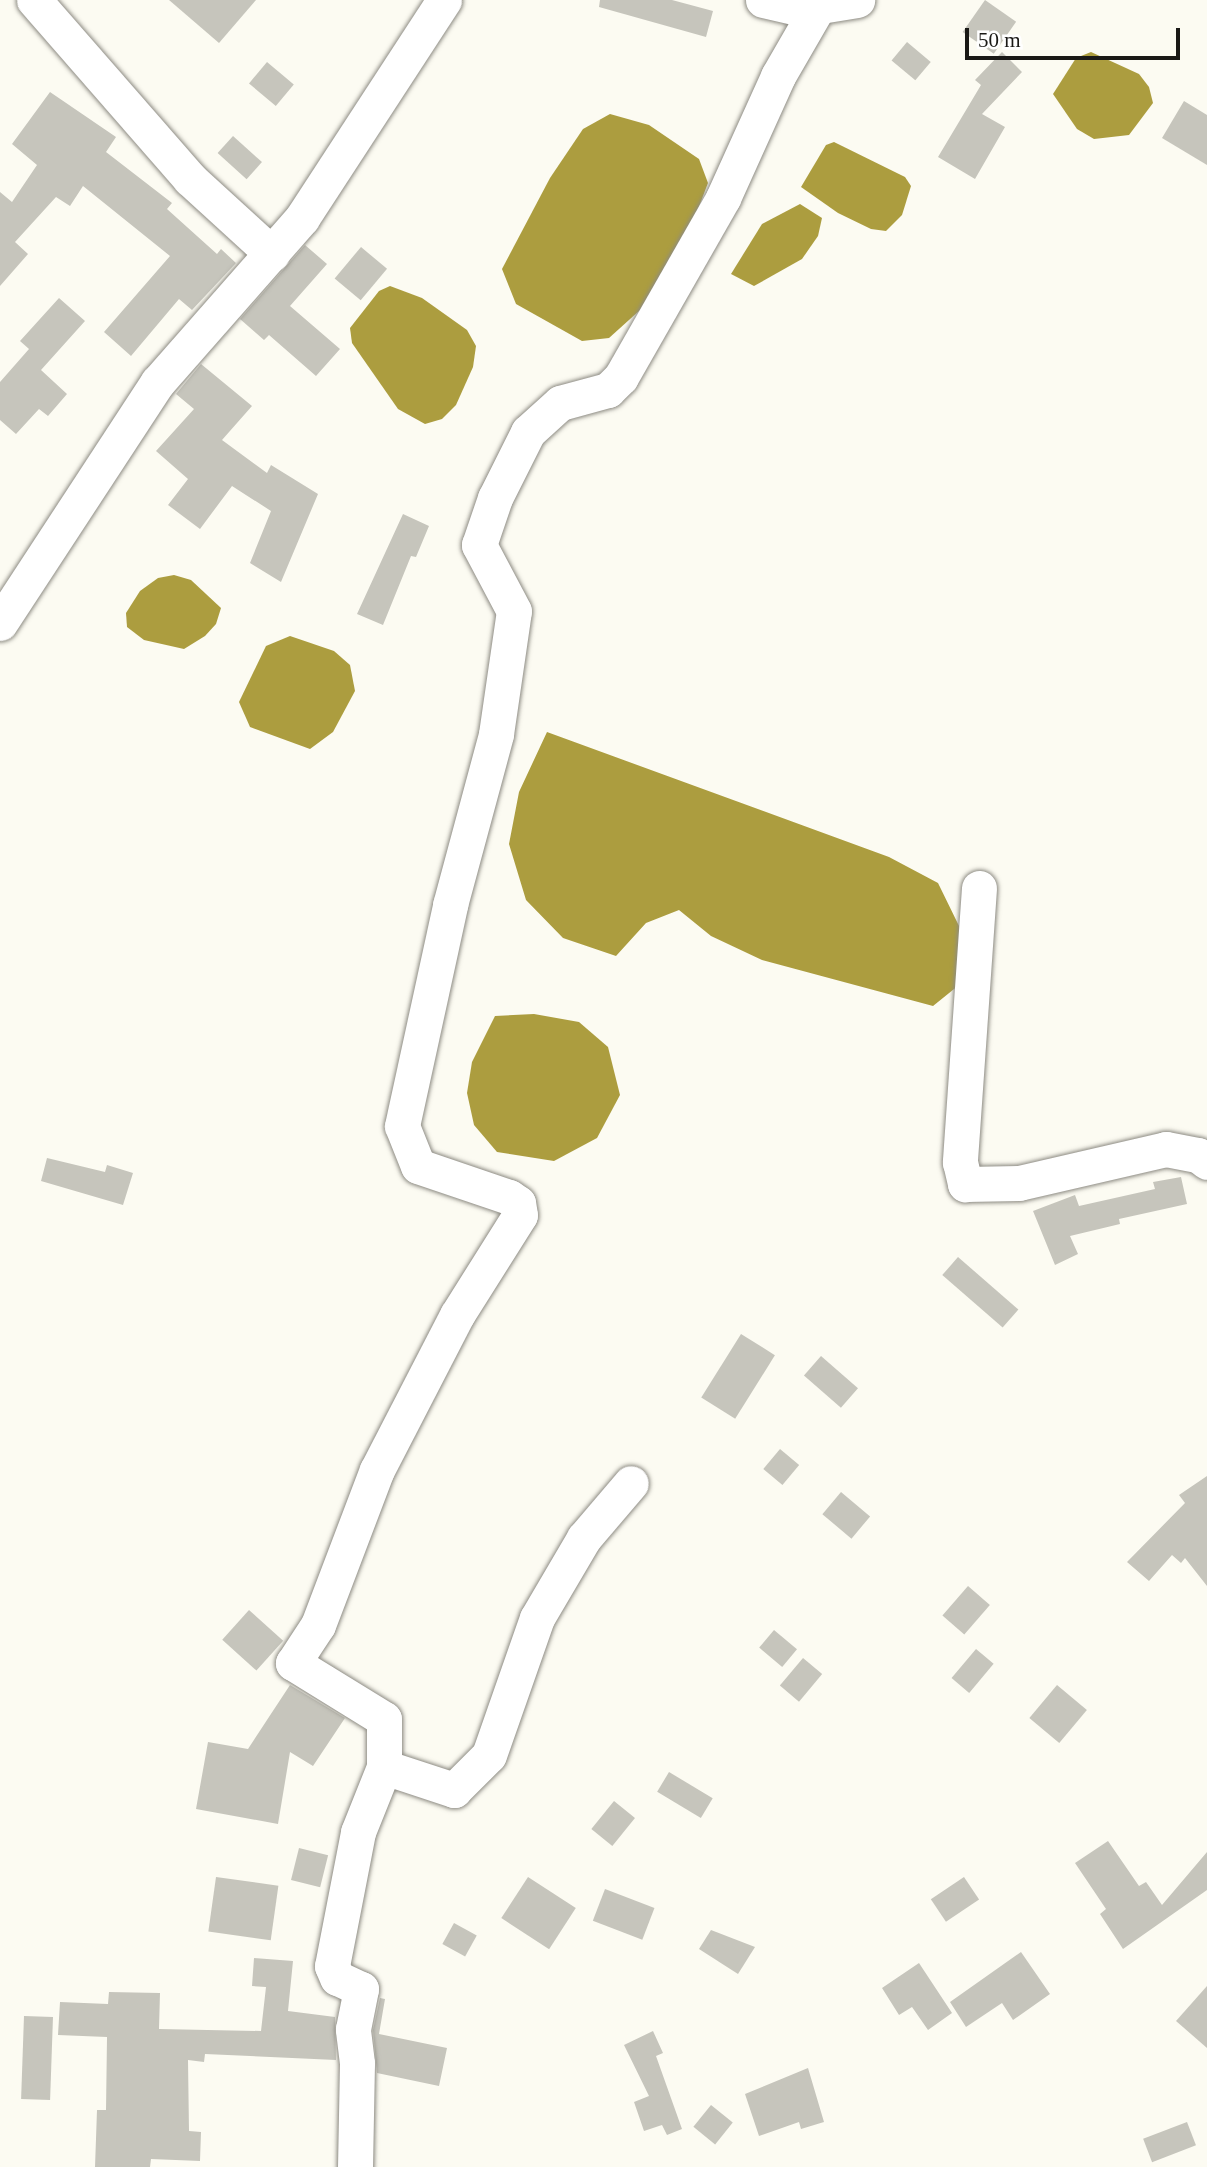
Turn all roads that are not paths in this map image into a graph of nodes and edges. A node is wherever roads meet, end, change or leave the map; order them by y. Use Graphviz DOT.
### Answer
graph roads {
  1 [pos="34,0"];
  2 [pos="444,0"];
  3 [pos="763,0"];
  4 [pos="857,0"];
  5 [pos="819,5"];
  6 [pos="272,254"];
  7 [pos="0,623"];
  8 [pos="979,888"];
  9 [pos="1207,1161"];
  10 [pos="631,1483"];
  11 [pos="384,1767"];
  12 [pos="355,2167"];
  1 -- 6 [label="street"];
  2 -- 6 [label="street"];
  3 -- 5 [label="street"];
  4 -- 5 [label="street"];
  5 -- 11 [label="street"];
  6 -- 7 [label="street"];
  8 -- 9 [label="street"];
  10 -- 11 [label="street"];
  11 -- 12 [label="street"];
}
